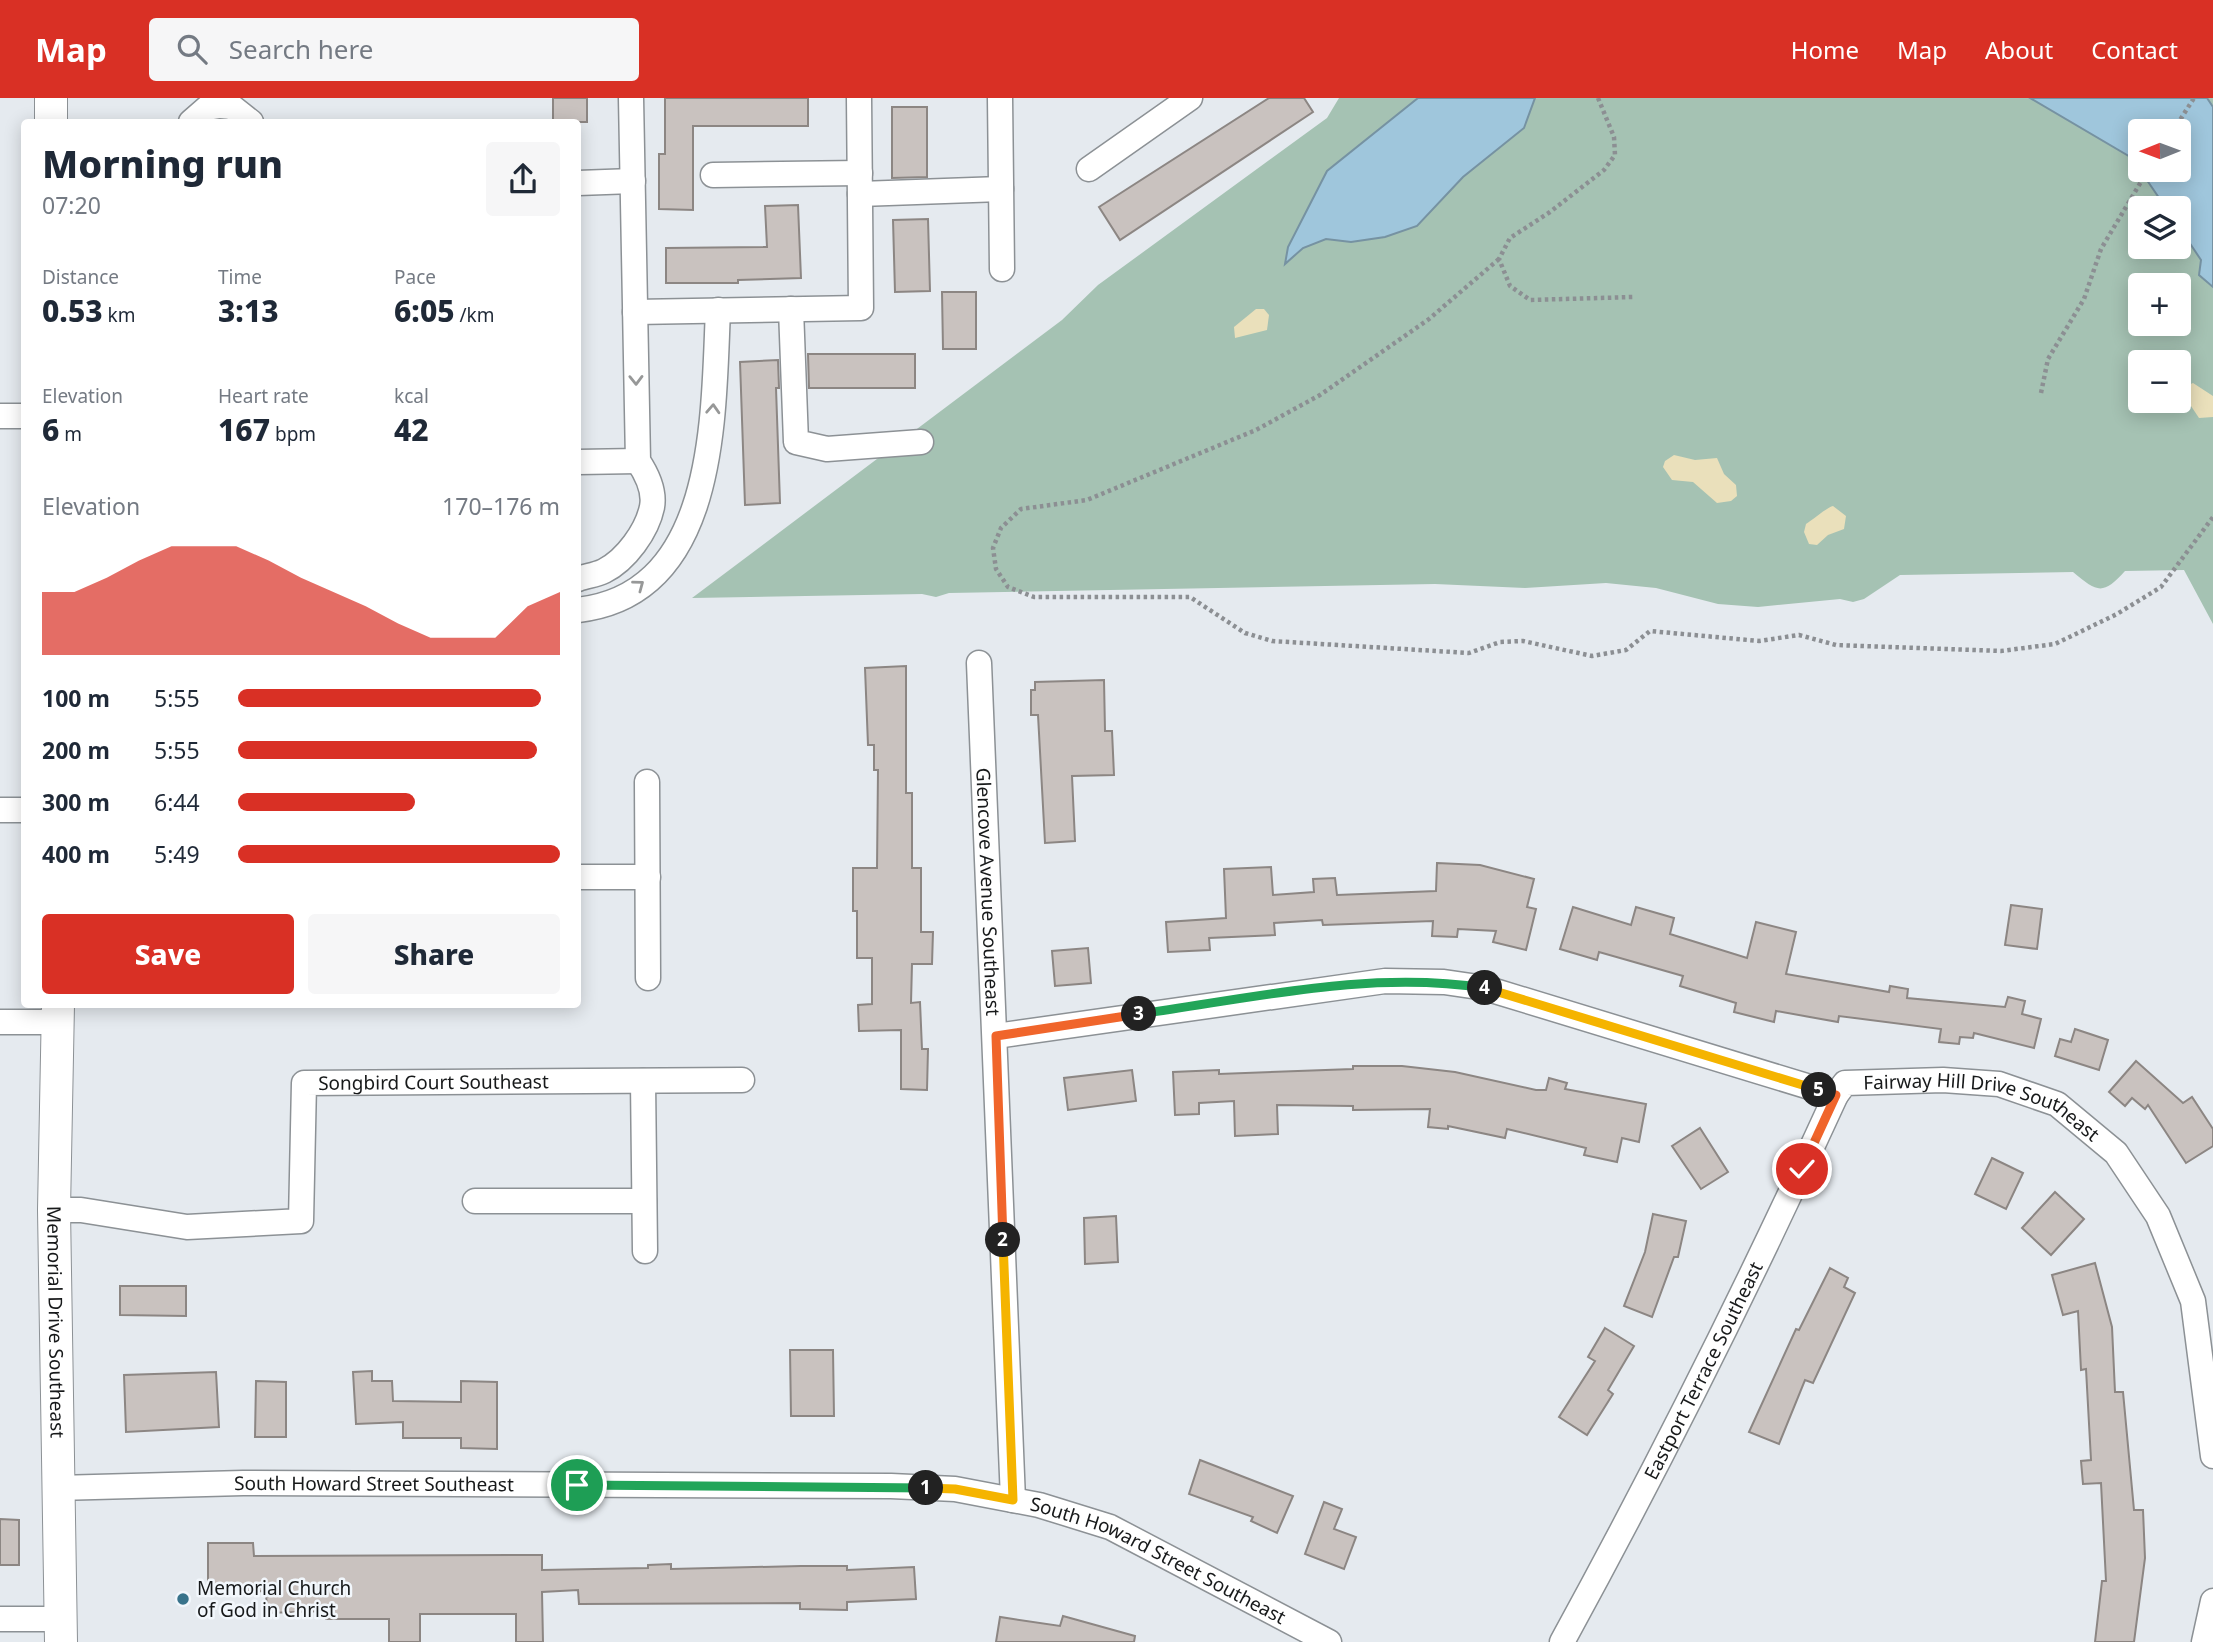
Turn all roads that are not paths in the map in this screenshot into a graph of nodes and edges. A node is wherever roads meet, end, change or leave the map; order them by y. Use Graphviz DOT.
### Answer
graph roads {
  1 [pos="51,98"];
  2 [pos="631,98"];
  3 [pos="859,98"];
  4 [pos="1000,98"];
  5 [pos="1190,98"];
  6 [pos="220,102"];
  7 [pos="51,119"];
  8 [pos="193,119"];
  9 [pos="247,119"];
  10 [pos="1089,169"];
  11 [pos="713,175"];
  12 [pos="633,181"];
  13 [pos="581,183"];
  14 [pos="860,183"];
  15 [pos="1001,189"];
  16 [pos="1002,269"];
  17 [pos="791,309"];
  18 [pos="718,310"];
  19 [pos="635,312"];
  20 [pos="0,416"];
  21 [pos="21,416"];
  22 [pos="921,442"];
  23 [pos="638,461"];
  24 [pos="581,462"];
  25 [pos="652,506"];
  26 [pos="691,516"];
  27 [pos="581,578"];
  28 [pos="581,610"];
  29 [pos="979,663"];
  30 [pos="647,782"];
  31 [pos="0,810"];
  32 [pos="21,810"];
  33 [pos="581,877"];
  34 [pos="648,877"];
  35 [pos="648,978"];
  36 [pos="58,1013"];
  37 [pos="0,1022"];
  38 [pos="996,1036"];
  39 [pos="643,1080"];
  40 [pos="742,1080"];
  41 [pos="1836,1095"];
  42 [pos="644,1201"];
  43 [pos="475,1202"];
  44 [pos="54,1210"];
  45 [pos="645,1251"];
  46 [pos="2213,1456"];
  47 [pos="57,1488"];
  48 [pos="1013,1500"];
  49 [pos="2213,1601"];
  50 [pos="0,1619"];
  51 [pos="60,1630"];
  52 [pos="1329,1642"];
  53 [pos="1562,1642"];
  54 [pos="2204,1642"];
  1 -- 7 [label="main road"];
  2 -- 12 [label="street"];
  3 -- 14 [label="street"];
  4 -- 15 [label="street"];
  5 -- 10 [label="street"];
  6 -- 8 [label="street"];
  6 -- 9 [label="street"];
  11 -- 14 [label="street"];
  12 -- 13 [label="street"];
  12 -- 19 [label="street"];
  14 -- 15 [label="street"];
  14 -- 17 [label="street"];
  15 -- 16 [label="street"];
  17 -- 18 [label="street"];
  17 -- 22 [label="street"];
  18 -- 19 [label="street"];
  26 -- 18 [label="street, one-way"];
  19 -- 23 [label="street, one-way"];
  20 -- 21 [label="street"];
  23 -- 24 [label="street"];
  23 -- 25 [label="street"];
  25 -- 26 [label="street"];
  25 -- 27 [label="street"];
  28 -- 26 [label="street, one-way"];
  29 -- 38 [label="street, Glencove Avenue Southeast"];
  30 -- 34 [label="street"];
  31 -- 32 [label="street"];
  33 -- 34 [label="street"];
  34 -- 35 [label="street"];
  36 -- 37 [label="street"];
  36 -- 44 [label="main road, Memorial Drive Southeast"];
  38 -- 41 [label="street, Fairway Hill Drive Southeast"];
  38 -- 48 [label="street, Glencove Avenue Southeast"];
  39 -- 40 [label="street, Songbird Court Southeast"];
  39 -- 42 [label="street"];
  39 -- 44 [label="street, Songbird Court Southeast"];
  41 -- 46 [label="street, Fairway Hill Drive Southeast"];
  41 -- 53 [label="street, Eastport Terrace Southeast"];
  42 -- 43 [label="street"];
  42 -- 45 [label="street"];
  44 -- 47 [label="main road, Memorial Drive Southeast"];
  47 -- 48 [label="street, South Howard Street Southeast"];
  47 -- 51 [label="main road, Memorial Drive Southeast"];
  48 -- 52 [label="street, South Howard Street Southeast"];
  49 -- 54 [label="street"];
  50 -- 51 [label="street"];
}
